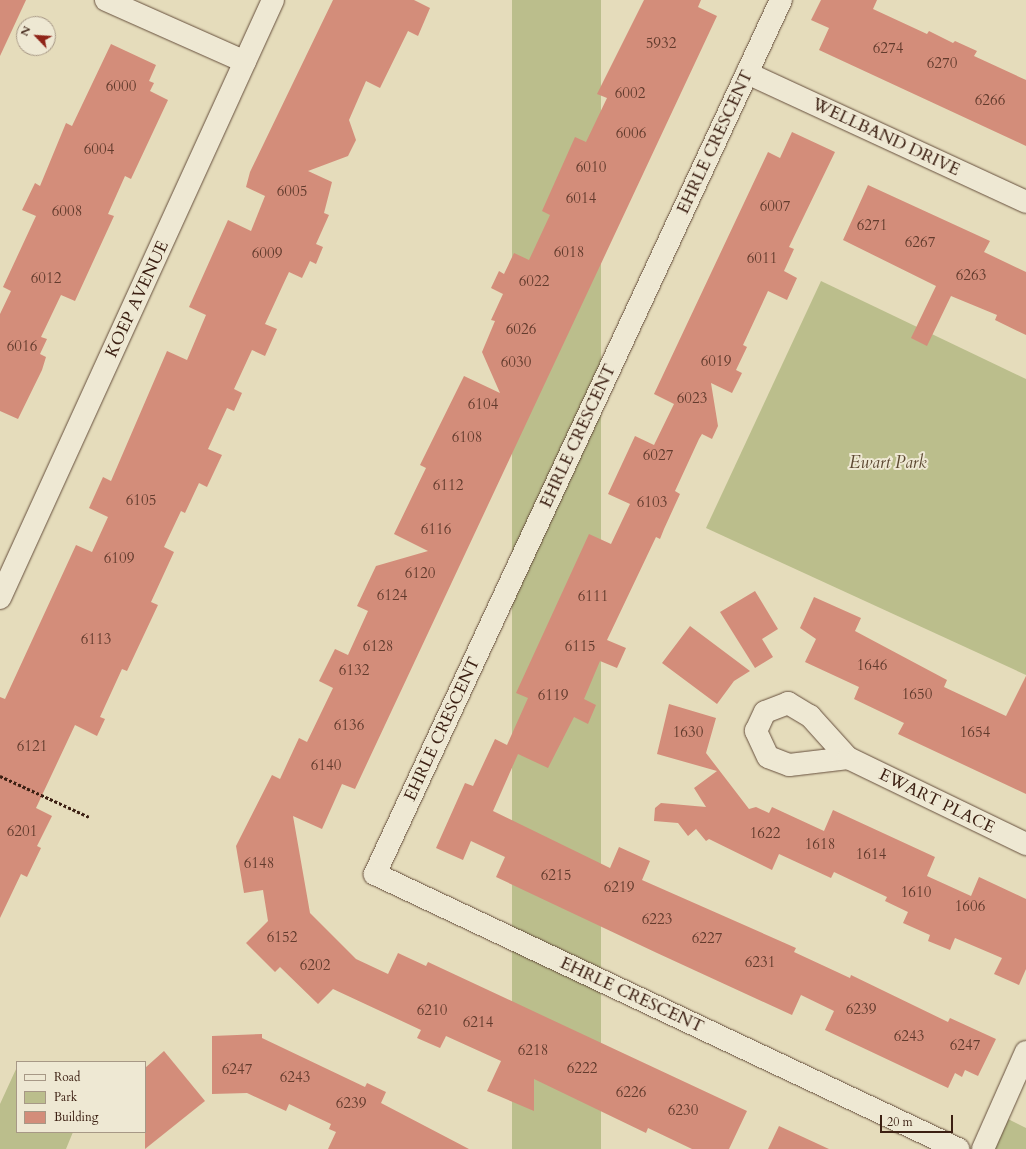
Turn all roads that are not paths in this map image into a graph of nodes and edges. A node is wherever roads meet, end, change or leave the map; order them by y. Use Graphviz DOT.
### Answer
graph roads {
  1 [pos="106,0"];
  2 [pos="273,0"];
  3 [pos="781,0"];
  4 [pos="245,62"];
  5 [pos="747,73"];
  6 [pos="1026,202"];
  7 [pos="0,598"];
  8 [pos="848,758"];
  9 [pos="1026,844"];
  10 [pos="1026,1052"];
  11 [pos="958,1149"];
  12 [pos="982,1149"];
  1 -- 4 [label="street"];
  2 -- 4 [label="street, KOEP AVENUE"];
  3 -- 5 [label="street, EHRLE CRESCENT"];
  4 -- 7 [label="street, KOEP AVENUE"];
  5 -- 6 [label="street, WELLBAND DRIVE"];
  5 -- 11 [label="street, EHRLE CRESCENT"];
  8 -- 9 [label="street, EWART PLACE"];
  10 -- 12 [label="street"];
}
